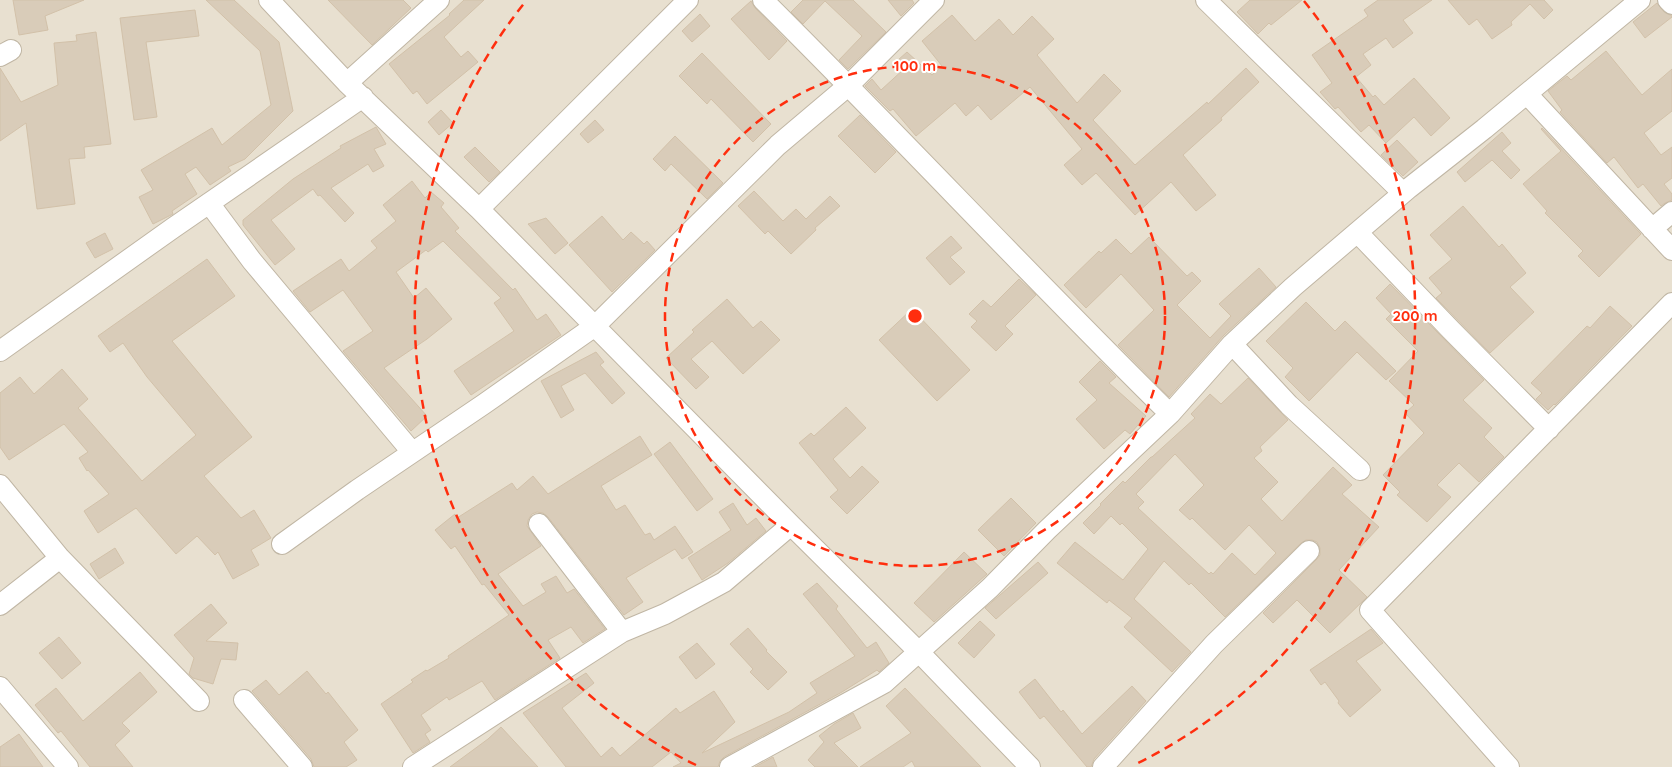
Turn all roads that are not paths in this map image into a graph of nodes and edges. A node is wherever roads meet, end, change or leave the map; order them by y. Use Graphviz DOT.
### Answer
graph roads {
  1 [pos="269,0"];
  2 [pos="439,0"];
  3 [pos="688,0"];
  4 [pos="763,0"];
  5 [pos="934,0"];
  6 [pos="1206,0"];
  7 [pos="1640,0"];
  8 [pos="1668,0"];
  9 [pos="1672,4"];
  10 [pos="347,83"];
  11 [pos="849,86"];
  12 [pos="1527,94"];
  13 [pos="362,97"];
  14 [pos="1403,193"];
  15 [pos="210,203"];
  16 [pos="478,209"];
  17 [pos="1672,212"];
  18 [pos="1652,229"];
  19 [pos="1358,233"];
  20 [pos="1672,250"];
  21 [pos="1672,303"];
  22 [pos="595,326"];
  23 [pos="1232,344"];
  24 [pos="0,351"];
  25 [pos="1170,414"];
  26 [pos="1549,429"];
  27 [pos="412,452"];
  28 [pos="1360,470"];
  29 [pos="0,485"];
  30 [pos="539,524"];
  31 [pos="791,525"];
  32 [pos="282,544"];
  33 [pos="1309,551"];
  34 [pos="60,558"];
  35 [pos="0,605"];
  36 [pos="622,632"];
  37 [pos="918,651"];
  38 [pos="0,688"];
  39 [pos="244,700"];
  40 [pos="199,701"];
  41 [pos="68,767"];
  42 [pos="302,767"];
  43 [pos="413,767"];
  44 [pos="730,767"];
  45 [pos="1030,767"];
  46 [pos="1103,767"];
  47 [pos="1509,767"];
  1 -- 10 [label="street"];
  2 -- 10 [label="street"];
  3 -- 16 [label="street"];
  4 -- 11 [label="street"];
  5 -- 11 [label="street"];
  6 -- 14 [label="street"];
  7 -- 12 [label="street"];
  8 -- 9 [label="street"];
  10 -- 13 [label="street"];
  11 -- 22 [label="street"];
  11 -- 25 [label="street"];
  12 -- 14 [label="street"];
  12 -- 18 [label="street"];
  13 -- 15 [label="street"];
  13 -- 16 [label="street"];
  14 -- 19 [label="street"];
  15 -- 24 [label="street"];
  15 -- 27 [label="street"];
  16 -- 22 [label="street"];
  17 -- 18 [label="street"];
  18 -- 20 [label="street"];
  19 -- 23 [label="street"];
  19 -- 26 [label="street"];
  21 -- 26 [label="street"];
  22 -- 27 [label="street"];
  22 -- 31 [label="street"];
  23 -- 25 [label="street"];
  23 -- 28 [label="street"];
  25 -- 37 [label="street"];
  26 -- 47 [label="street"];
  27 -- 32 [label="street"];
  29 -- 34 [label="street"];
  30 -- 36 [label="street"];
  31 -- 36 [label="street"];
  31 -- 37 [label="street"];
  33 -- 46 [label="street"];
  34 -- 35 [label="street"];
  34 -- 40 [label="street"];
  36 -- 43 [label="street"];
  37 -- 44 [label="street"];
  37 -- 45 [label="street"];
  38 -- 41 [label="street"];
  39 -- 42 [label="street"];
}
